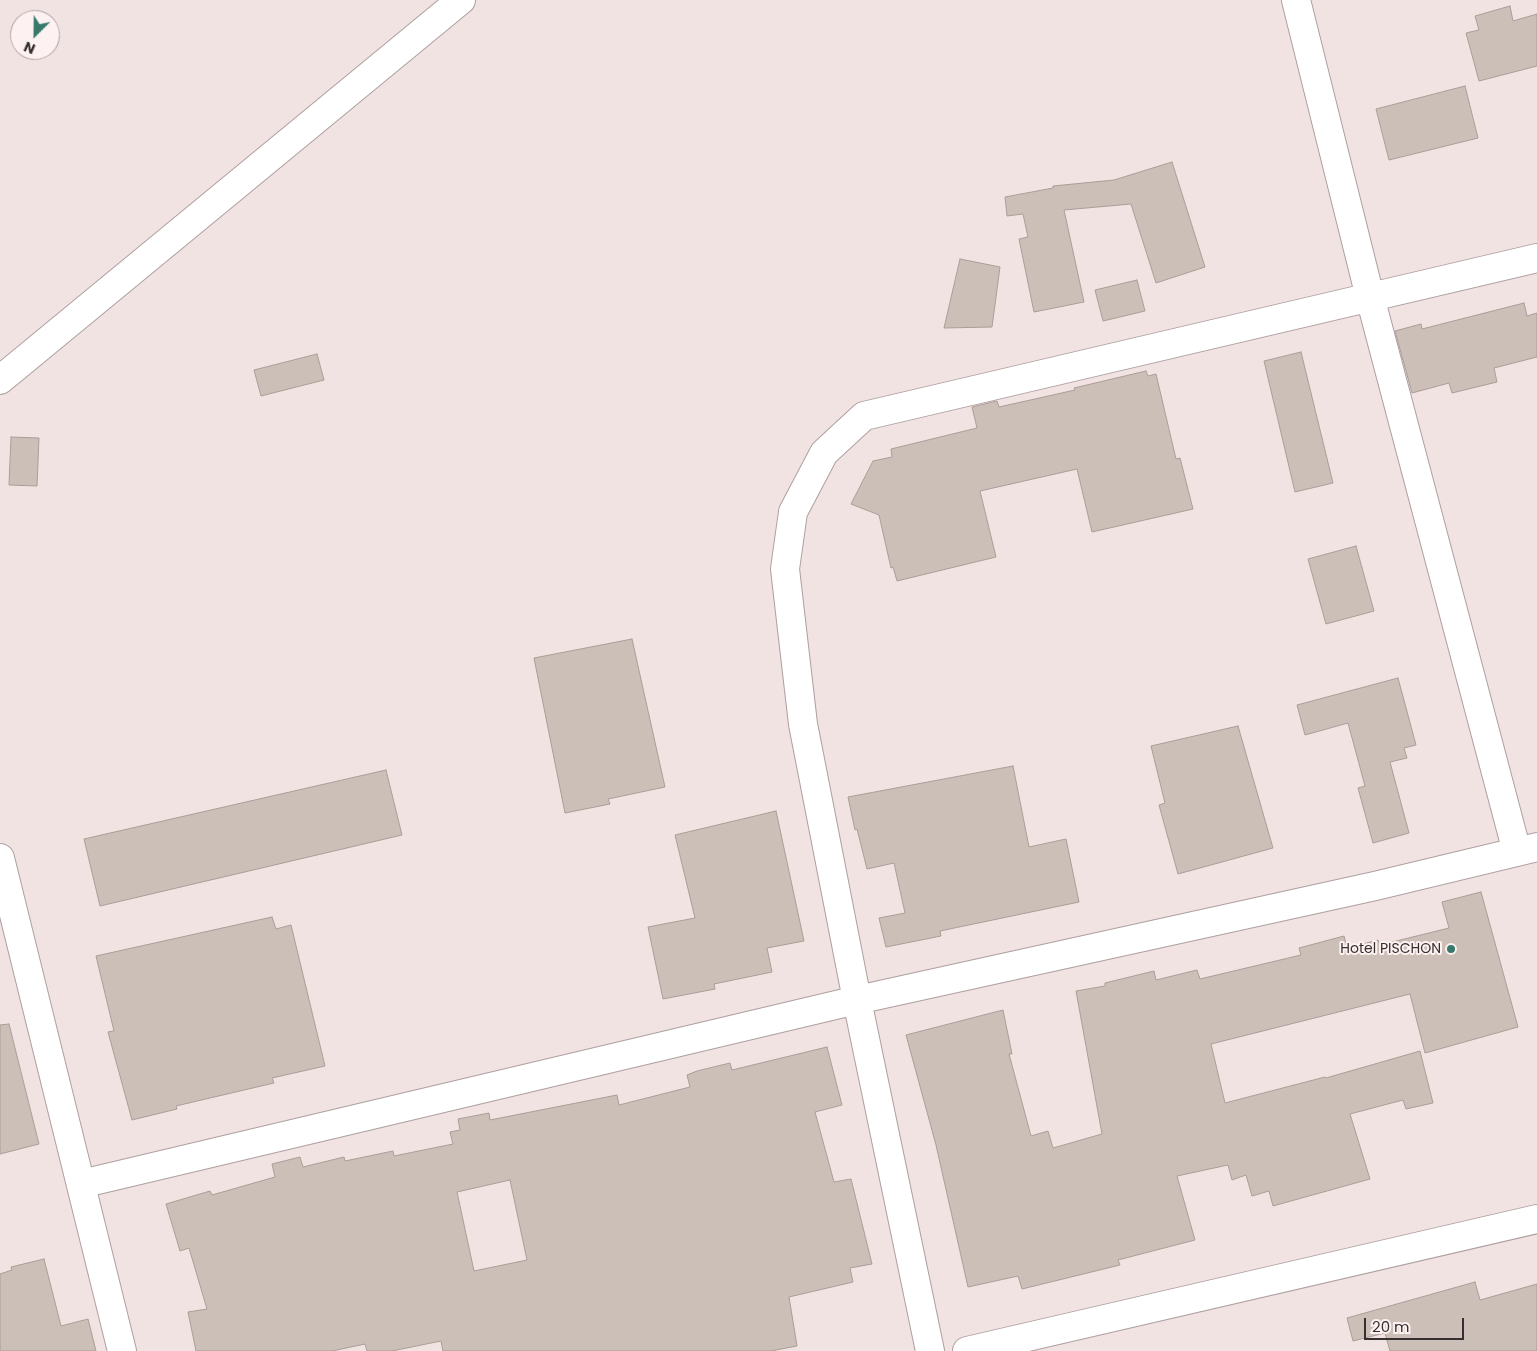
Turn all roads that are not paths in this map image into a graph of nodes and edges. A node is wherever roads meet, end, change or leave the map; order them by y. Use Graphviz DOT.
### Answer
graph roads {
  1 [pos="461,0"];
  2 [pos="1296,0"];
  3 [pos="1537,258"];
  4 [pos="1370,297"];
  5 [pos="0,380"];
  6 [pos="1527,849"];
  7 [pos="0,858"];
  8 [pos="856,1000"];
  9 [pos="81,1184"];
  10 [pos="1537,1219"];
  11 [pos="122,1351"];
  12 [pos="930,1351"];
  13 [pos="967,1351"];
  1 -- 5 [label="street"];
  2 -- 4 [label="street"];
  3 -- 4 [label="street"];
  4 -- 6 [label="street"];
  4 -- 8 [label="street"];
  6 -- 8 [label="street"];
  7 -- 9 [label="street"];
  8 -- 9 [label="street"];
  8 -- 12 [label="street"];
  9 -- 11 [label="street"];
  10 -- 13 [label="street"];
}
